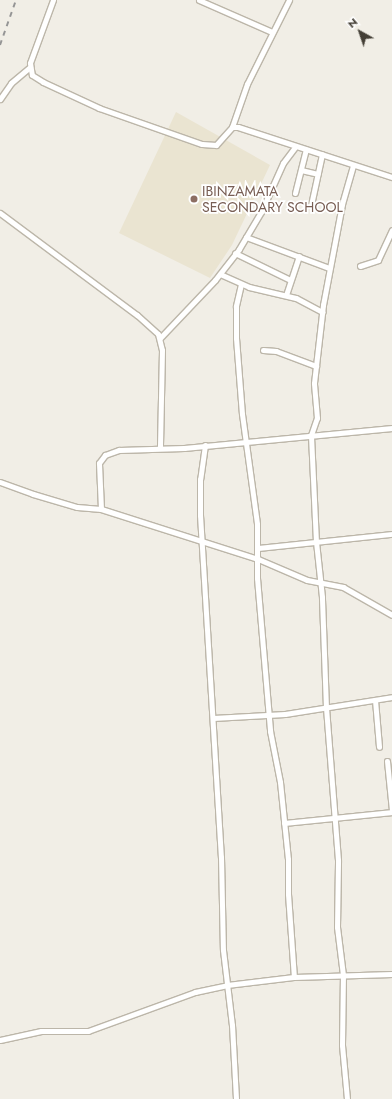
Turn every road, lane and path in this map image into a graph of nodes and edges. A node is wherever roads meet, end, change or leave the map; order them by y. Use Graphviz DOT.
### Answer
graph roads {
  1 [pos="53,0"];
  2 [pos="199,0"];
  3 [pos="289,0"];
  4 [pos="272,32"];
  5 [pos="30,67"];
  6 [pos="0,99"];
  7 [pos="232,127"];
  8 [pos="296,146"];
  9 [pos="306,149"];
  10 [pos="322,154"];
  11 [pos="353,166"];
  12 [pos="301,170"];
  13 [pos="318,174"];
  14 [pos="392,177"];
  15 [pos="295,193"];
  16 [pos="311,205"];
  17 [pos="0,213"];
  18 [pos="392,230"];
  19 [pos="246,237"];
  20 [pos="236,254"];
  21 [pos="299,256"];
  22 [pos="360,266"];
  23 [pos="329,268"];
  24 [pos="220,274"];
  25 [pos="290,280"];
  26 [pos="241,284"];
  27 [pos="286,296"];
  28 [pos="322,312"];
  29 [pos="160,338"];
  30 [pos="263,350"];
  31 [pos="316,366"];
  32 [pos="392,428"];
  33 [pos="311,435"];
  34 [pos="246,440"];
  35 [pos="205,445"];
  36 [pos="160,448"];
  37 [pos="0,482"];
  38 [pos="100,509"];
  39 [pos="392,534"];
  40 [pos="202,542"];
  41 [pos="316,542"];
  42 [pos="258,548"];
  43 [pos="258,559"];
  44 [pos="320,581"];
  45 [pos="392,615"];
  46 [pos="392,697"];
  47 [pos="375,700"];
  48 [pos="326,708"];
  49 [pos="270,715"];
  50 [pos="213,718"];
  51 [pos="379,747"];
  52 [pos="388,761"];
  53 [pos="392,811"];
  54 [pos="336,818"];
  55 [pos="284,823"];
  56 [pos="392,974"];
  57 [pos="343,975"];
  58 [pos="294,977"];
  59 [pos="227,985"];
  60 [pos="0,1040"];
  61 [pos="236,1099"];
  62 [pos="348,1099"];
  1 -- 5 [label="street"];
  2 -- 4 [label="street"];
  3 -- 4 [label="street"];
  4 -- 7 [label="street"];
  5 -- 6 [label="street"];
  5 -- 7 [label="street"];
  7 -- 8 [label="street"];
  8 -- 9 [label="street"];
  8 -- 19 [label="street"];
  9 -- 10 [label="street"];
  9 -- 12 [label="street"];
  10 -- 11 [label="street"];
  10 -- 13 [label="street"];
  11 -- 14 [label="street"];
  11 -- 23 [label="street"];
  12 -- 13 [label="street"];
  12 -- 15 [label="street"];
  13 -- 16 [label="street"];
  17 -- 29 [label="street"];
  18 -- 22 [label="street"];
  19 -- 20 [label="street"];
  19 -- 21 [label="street"];
  20 -- 24 [label="street"];
  20 -- 25 [label="street"];
  21 -- 23 [label="street"];
  21 -- 25 [label="street"];
  23 -- 28 [label="street"];
  24 -- 26 [label="street"];
  24 -- 29 [label="street"];
  25 -- 27 [label="street"];
  26 -- 27 [label="street"];
  26 -- 34 [label="street"];
  27 -- 28 [label="street"];
  28 -- 31 [label="street"];
  29 -- 36 [label="street"];
  30 -- 31 [label="street"];
  31 -- 33 [label="street"];
  32 -- 33 [label="street"];
  33 -- 34 [label="street"];
  33 -- 41 [label="street"];
  34 -- 35 [label="street"];
  34 -- 42 [label="street"];
  35 -- 36 [label="street"];
  35 -- 40 [label="street"];
  36 -- 38 [label="street"];
  37 -- 38 [label="street"];
  38 -- 40 [label="street"];
  39 -- 41 [label="street"];
  40 -- 43 [label="street"];
  40 -- 50 [label="street"];
  41 -- 42 [label="street"];
  41 -- 44 [label="street"];
  42 -- 43 [label="street"];
  43 -- 44 [label="street"];
  43 -- 49 [label="street"];
  44 -- 45 [label="street"];
  44 -- 48 [label="street"];
  46 -- 47 [label="street"];
  47 -- 48 [label="street"];
  47 -- 51 [label="street"];
  48 -- 49 [label="street"];
  48 -- 54 [label="street"];
  49 -- 50 [label="street"];
  49 -- 55 [label="street"];
  50 -- 59 [label="street"];
  52 -- 53 [label="street"];
  53 -- 54 [label="street"];
  54 -- 55 [label="street"];
  54 -- 57 [label="street"];
  55 -- 58 [label="street"];
  56 -- 57 [label="street"];
  57 -- 58 [label="street"];
  57 -- 62 [label="street"];
  58 -- 59 [label="street"];
  59 -- 60 [label="street"];
  59 -- 61 [label="street"];
}
